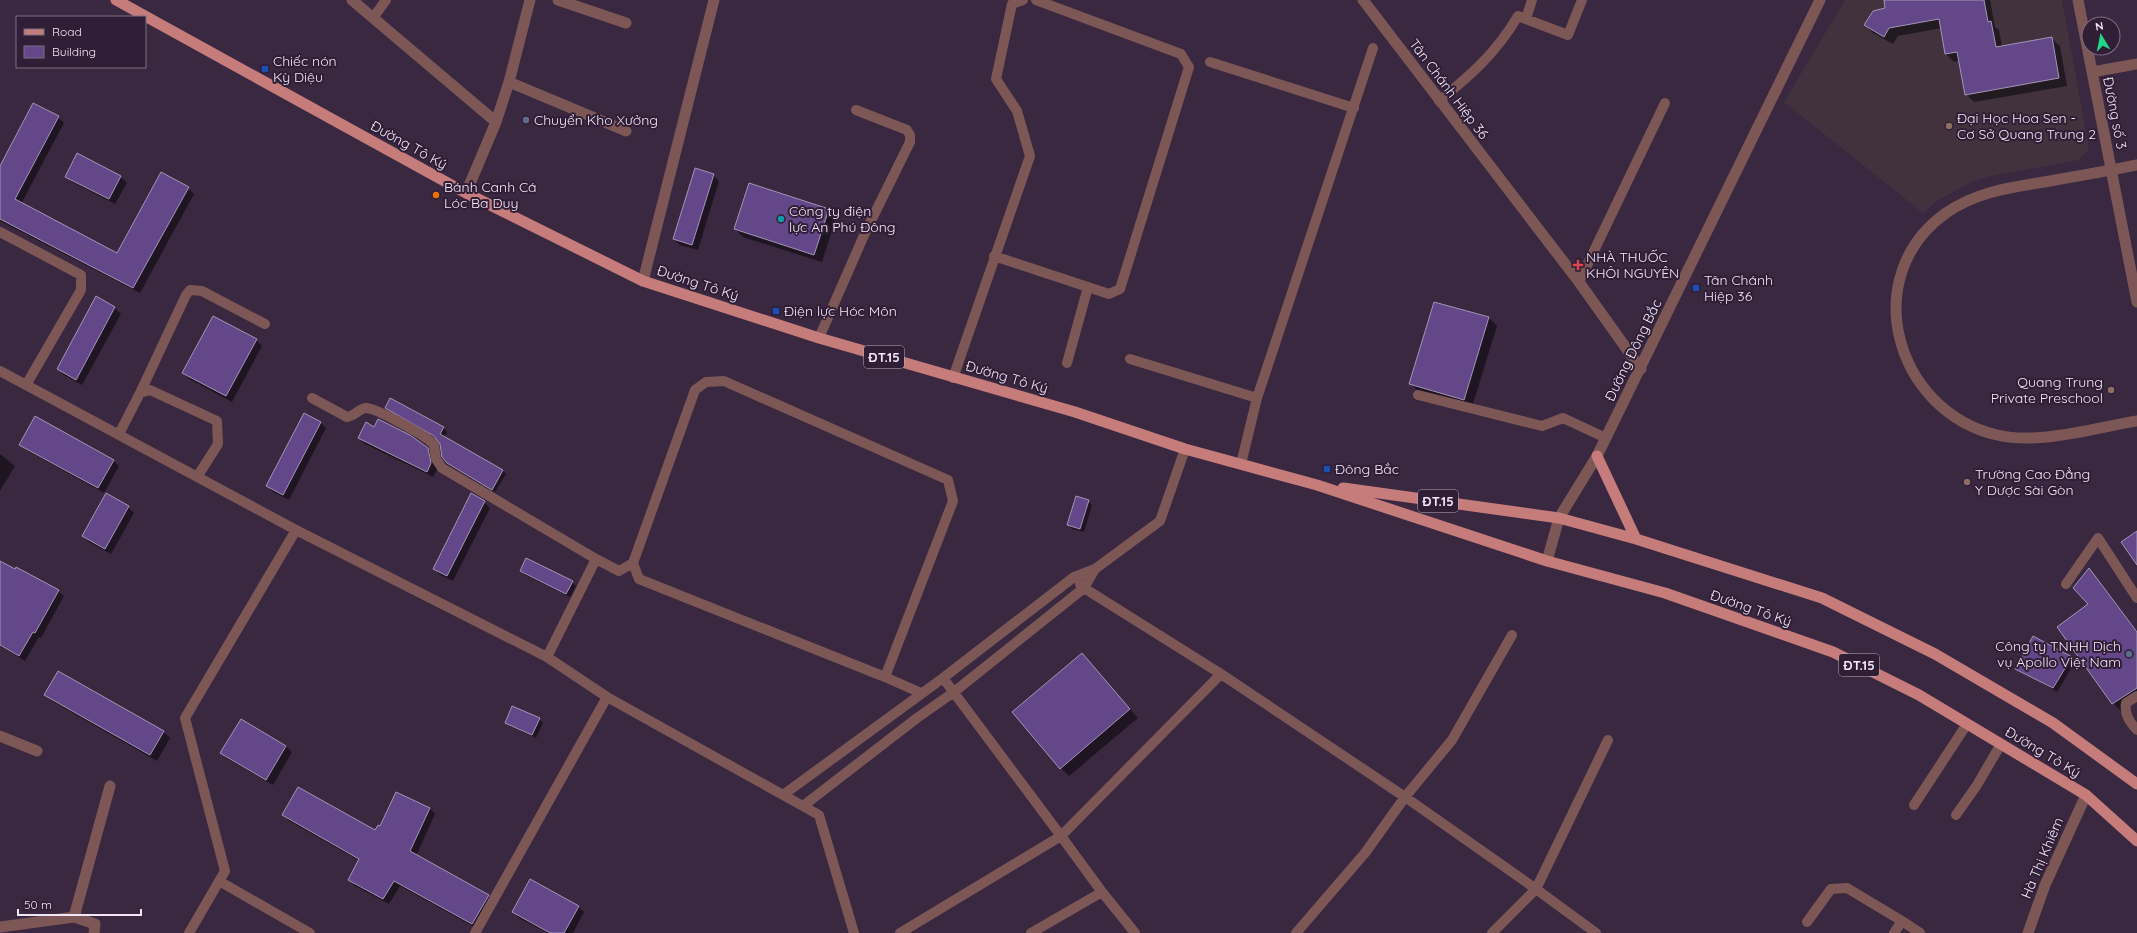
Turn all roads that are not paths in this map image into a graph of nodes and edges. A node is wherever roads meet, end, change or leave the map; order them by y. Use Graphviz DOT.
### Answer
graph roads {
  1 [pos="116,0"];
  2 [pos="352,0"];
  3 [pos="386,0"];
  4 [pos="530,0"];
  5 [pos="558,0"];
  6 [pos="714,0"];
  7 [pos="1023,0"];
  8 [pos="1036,0"];
  9 [pos="1363,0"];
  10 [pos="1532,0"];
  11 [pos="1582,0"];
  12 [pos="1820,0"];
  13 [pos="2078,0"];
  14 [pos="145,16"];
  15 [pos="146,17"];
  16 [pos="374,18"];
  17 [pos="1526,19"];
  18 [pos="626,23"];
  19 [pos="1373,48"];
  20 [pos="1210,62"];
  21 [pos="2137,64"];
  22 [pos="2092,72"];
  23 [pos="509,82"];
  24 [pos="1440,101"];
  25 [pos="1665,103"];
  26 [pos="1354,108"];
  27 [pos="856,110"];
  28 [pos="496,122"];
  29 [pos="626,131"];
  30 [pos="2137,165"];
  31 [pos="2111,170"];
  32 [pos="466,193"];
  33 [pos="0,232"];
  34 [pos="994,256"];
  35 [pos="642,281"];
  36 [pos="1579,282"];
  37 [pos="1088,287"];
  38 [pos="2137,302"];
  39 [pos="265,324"];
  40 [pos="819,338"];
  41 [pos="1130,359"];
  42 [pos="1067,363"];
  43 [pos="1641,369"];
  44 [pos="0,371"];
  45 [pos="953,378"];
  46 [pos="26,385"];
  47 [pos="140,393"];
  48 [pos="1418,395"];
  49 [pos="312,398"];
  50 [pos="1257,398"];
  51 [pos="2137,421"];
  52 [pos="119,434"];
  53 [pos="1606,438"];
  54 [pos="1185,449"];
  55 [pos="1597,456"];
  56 [pos="1241,464"];
  57 [pos="197,477"];
  58 [pos="1317,484"];
  59 [pos="1559,518"];
  60 [pos="296,530"];
  61 [pos="1636,539"];
  62 [pos="596,559"];
  63 [pos="1547,561"];
  64 [pos="633,563"];
  65 [pos="1095,569"];
  66 [pos="1074,577"];
  67 [pos="2066,584"];
  68 [pos="1084,588"];
  69 [pos="2137,598"];
  70 [pos="1512,635"];
  71 [pos="547,657"];
  72 [pos="1221,674"];
  73 [pos="885,676"];
  74 [pos="943,678"];
  75 [pos="954,692"];
  76 [pos="921,693"];
  77 [pos="2137,696"];
  78 [pos="607,697"];
  79 [pos="1967,724"];
  80 [pos="2137,730"];
  81 [pos="0,736"];
  82 [pos="1608,740"];
  83 [pos="2001,744"];
  84 [pos="37,751"];
  85 [pos="2137,784"];
  86 [pos="110,786"];
  87 [pos="784,795"];
  88 [pos="2086,795"];
  89 [pos="1405,797"];
  90 [pos="1914,804"];
  91 [pos="804,806"];
  92 [pos="1956,815"];
  93 [pos="1061,836"];
  94 [pos="2137,841"];
  95 [pos="219,881"];
  96 [pos="1536,889"];
  97 [pos="1102,892"];
  98 [pos="74,917"];
  99 [pos="1902,920"];
  100 [pos="1807,922"];
  101 [pos="0,927"];
  102 [pos="94,933"];
  103 [pos="189,933"];
  104 [pos="310,933"];
  105 [pos="475,933"];
  106 [pos="854,933"];
  107 [pos="900,933"];
  108 [pos="1031,933"];
  109 [pos="1135,933"];
  110 [pos="1296,933"];
  111 [pos="1492,933"];
  112 [pos="1596,933"];
  113 [pos="1894,933"];
  114 [pos="1920,933"];
  115 [pos="2028,933"];
  1 -- 14 [label="main road, Đường Tô Ký / ĐT.15"];
  2 -- 16 [label="street"];
  3 -- 16 [label="lane"];
  4 -- 23 [label="street"];
  5 -- 18 [label="street"];
  6 -- 35 [label="street"];
  7 -- 34 [label="lane"];
  8 -- 37 [label="lane"];
  9 -- 24 [label="street, Tân Chánh Hiệp 36"];
  10 -- 17 [label="lane"];
  11 -- 17 [label="lane"];
  12 -- 43 [label="street, Đường Đông Bắc"];
  13 -- 22 [label="street, Đường số 3"];
  15 -- 32 [label="main road, Đường Tô Ký / ĐT.15"];
  16 -- 28 [label="street"];
  17 -- 24 [label="lane"];
  19 -- 26 [label="lane"];
  20 -- 26 [label="lane"];
  21 -- 22 [label="street"];
  22 -- 31 [label="street, Đường số 3"];
  23 -- 28 [label="street"];
  23 -- 29 [label="street"];
  24 -- 36 [label="street, Tân Chánh Hiệp 36"];
  25 -- 36 [label="lane"];
  26 -- 50 [label="lane"];
  27 -- 40 [label="lane"];
  28 -- 32 [label="street"];
  30 -- 31 [label="street"];
  31 -- 38 [label="street, Đường số 3"];
  31 -- 51 [label="street"];
  32 -- 35 [label="main road, Đường Tô Ký / ĐT.15"];
  33 -- 46 [label="lane"];
  34 -- 37 [label="lane"];
  34 -- 45 [label="lane"];
  35 -- 40 [label="main road, Đường Tô Ký / ĐT.15"];
  36 -- 43 [label="street, Tân Chánh Hiệp 36"];
  37 -- 42 [label="lane"];
  39 -- 47 [label="lane"];
  40 -- 45 [label="main road, Đường Tô Ký / ĐT.15"];
  41 -- 50 [label="lane"];
  43 -- 53 [label="street, Đường Đông Bắc"];
  44 -- 46 [label="lane"];
  45 -- 54 [label="main road, Đường Tô Ký / ĐT.15"];
  46 -- 52 [label="lane"];
  47 -- 52 [label="lane"];
  47 -- 57 [label="lane"];
  48 -- 53 [label="lane"];
  49 -- 62 [label="lane"];
  50 -- 56 [label="lane"];
  52 -- 57 [label="lane"];
  53 -- 55 [label="street, Đường Đông Bắc"];
  54 -- 56 [label="main road, Đường Tô Ký / ĐT.15"];
  54 -- 65 [label="lane"];
  55 -- 59 [label="street, Đường Đông Bắc"];
  55 -- 61 [label="main road"];
  56 -- 58 [label="main road, Đường Tô Ký / ĐT.15"];
  57 -- 60 [label="lane"];
  58 -- 59 [label="main road, Đường Tô Ký / ĐT.15"];
  58 -- 63 [label="main road, Đường Tô Ký / ĐT.15"];
  59 -- 61 [label="main road, Đường Tô Ký / ĐT.15"];
  59 -- 63 [label="street, Đường Đông Bắc"];
  60 -- 71 [label="lane"];
  60 -- 95 [label="lane"];
  61 -- 85 [label="main road, Đường Tô Ký / ĐT.15"];
  62 -- 64 [label="lane"];
  62 -- 71 [label="lane"];
  63 -- 79 [label="main road, Đường Tô Ký / ĐT.15"];
  64 -- 73 [label="lane"];
  64 -- 73 [label="lane"];
  65 -- 66 [label="lane"];
  65 -- 68 [label="lane"];
  66 -- 68 [label="lane"];
  66 -- 74 [label="lane"];
  67 -- 69 [label="lane"];
  68 -- 72 [label="lane"];
  68 -- 75 [label="lane"];
  70 -- 89 [label="lane"];
  71 -- 78 [label="lane"];
  72 -- 89 [label="lane"];
  72 -- 93 [label="lane"];
  73 -- 76 [label="lane"];
  74 -- 75 [label="lane"];
  74 -- 76 [label="lane"];
  75 -- 91 [label="lane"];
  75 -- 93 [label="lane"];
  76 -- 87 [label="lane"];
  77 -- 80 [label="lane"];
  78 -- 87 [label="lane"];
  78 -- 105 [label="lane"];
  79 -- 83 [label="main road, Đường Tô Ký / ĐT.15"];
  79 -- 90 [label="lane"];
  81 -- 84 [label="street"];
  82 -- 96 [label="lane"];
  83 -- 88 [label="main road, Đường Tô Ký / ĐT.15"];
  83 -- 92 [label="lane"];
  86 -- 98 [label="street"];
  87 -- 91 [label="lane"];
  88 -- 94 [label="main road, Đường Tô Ký / ĐT.15"];
  88 -- 115 [label="street, Hà Thị Khiêm"];
  89 -- 96 [label="lane"];
  89 -- 110 [label="lane"];
  91 -- 106 [label="lane"];
  93 -- 97 [label="lane"];
  93 -- 107 [label="lane"];
  95 -- 103 [label="lane"];
  95 -- 104 [label="lane"];
  96 -- 111 [label="lane"];
  96 -- 112 [label="lane"];
  97 -- 108 [label="lane"];
  97 -- 109 [label="lane"];
  98 -- 101 [label="street"];
  98 -- 102 [label="street"];
  99 -- 100 [label="lane"];
  99 -- 113 [label="lane"];
  99 -- 114 [label="lane"];
}
